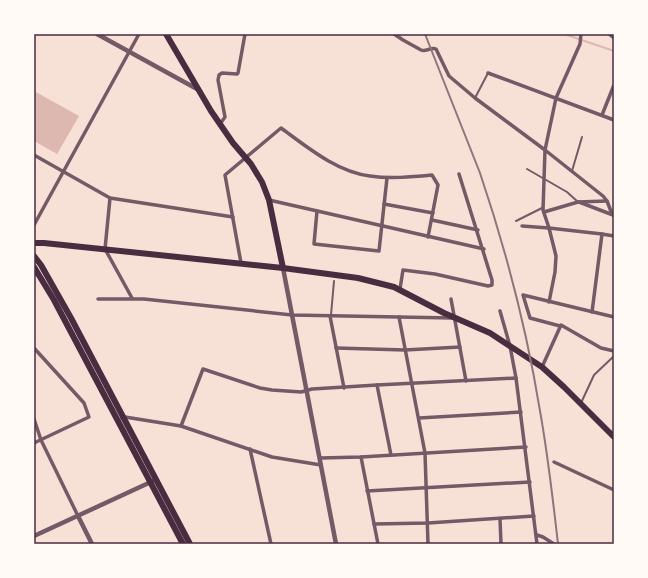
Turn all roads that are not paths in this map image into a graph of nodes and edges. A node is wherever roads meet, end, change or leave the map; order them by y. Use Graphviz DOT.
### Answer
graph roads {
  1 [pos="97,34"];
  2 [pos="139,34"];
  3 [pos="166,34"];
  4 [pos="245,34"];
  5 [pos="394,34"];
  6 [pos="609,34"];
  7 [pos="614,34"];
  8 [pos="580,38"];
  9 [pos="614,38"];
  10 [pos="129,52"];
  11 [pos="488,73"];
  12 [pos="614,85"];
  13 [pos="197,89"];
  14 [pos="475,98"];
  15 [pos="556,98"];
  16 [pos="602,115"];
  17 [pos="614,120"];
  18 [pos="220,124"];
  19 [pos="582,137"];
  20 [pos="545,150"];
  21 [pos="34,155"];
  22 [pos="246,157"];
  23 [pos="527,169"];
  24 [pos="572,171"];
  25 [pos="64,172"];
  26 [pos="460,174"];
  27 [pos="387,178"];
  28 [pos="545,180"];
  29 [pos="110,198"];
  30 [pos="269,200"];
  31 [pos="607,201"];
  32 [pos="578,202"];
  33 [pos="384,204"];
  34 [pos="544,207"];
  35 [pos="317,211"];
  36 [pos="544,212"];
  37 [pos="433,213"];
  38 [pos="613,215"];
  39 [pos="233,217"];
  40 [pos="432,220"];
  41 [pos="516,221"];
  42 [pos="34,225"];
  43 [pos="382,226"];
  44 [pos="522,226"];
  45 [pos="549,228"];
  46 [pos="478,230"];
  47 [pos="602,234"];
  48 [pos="614,236"];
  49 [pos="428,237"];
  50 [pos="34,243"];
  51 [pos="106,249"];
  52 [pos="484,249"];
  53 [pos="34,256"];
  54 [pos="241,263"];
  55 [pos="34,267"];
  56 [pos="283,268"];
  57 [pos="334,281"];
  58 [pos="400,289"];
  59 [pos="132,298"];
  60 [pos="98,299"];
  61 [pos="451,299"];
  62 [pos="550,302"];
  63 [pos="500,311"];
  64 [pos="592,312"];
  65 [pos="292,316"];
  66 [pos="331,316"];
  67 [pos="399,317"];
  68 [pos="614,317"];
  69 [pos="454,318"];
  70 [pos="560,326"];
  71 [pos="510,346"];
  72 [pos="460,347"];
  73 [pos="34,348"];
  74 [pos="336,348"];
  75 [pos="405,350"];
  76 [pos="614,351"];
  77 [pos="614,356"];
  78 [pos="542,367"];
  79 [pos="516,378"];
  80 [pos="466,381"];
  81 [pos="412,384"];
  82 [pos="377,386"];
  83 [pos="344,388"];
  84 [pos="306,391"];
  85 [pos="581,404"];
  86 [pos="521,412"];
  87 [pos="120,418"];
  88 [pos="419,418"];
  89 [pos="34,419"];
  90 [pos="181,426"];
  91 [pos="614,437"];
  92 [pos="41,440"];
  93 [pos="34,443"];
  94 [pos="526,447"];
  95 [pos="250,449"];
  96 [pos="425,453"];
  97 [pos="391,455"];
  98 [pos="361,457"];
  99 [pos="320,458"];
  100 [pos="554,462"];
  101 [pos="321,464"];
  102 [pos="154,481"];
  103 [pos="530,482"];
  104 [pos="426,487"];
  105 [pos="614,490"];
  106 [pos="367,491"];
  107 [pos="78,516"];
  108 [pos="534,516"];
  109 [pos="500,519"];
  110 [pos="428,523"];
  111 [pos="374,524"];
  112 [pos="536,535"];
  113 [pos="34,536"];
  114 [pos="92,544"];
  115 [pos="184,544"];
  116 [pos="190,544"];
  117 [pos="271,544"];
  118 [pos="336,544"];
  119 [pos="378,544"];
  120 [pos="428,544"];
  121 [pos="501,544"];
  122 [pos="537,544"];
  123 [pos="554,544"];
  1 -- 10 [label="street"];
  2 -- 10 [label="street"];
  3 -- 13 [label="main road"];
  4 -- 18 [label="street"];
  5 -- 14 [label="street"];
  6 -- 9 [label="street"];
  7 -- 9 [label="lane"];
  8 -- 15 [label="street"];
  10 -- 13 [label="street"];
  10 -- 25 [label="street"];
  11 -- 14 [label="lane"];
  11 -- 15 [label="street"];
  12 -- 16 [label="street"];
  13 -- 18 [label="main road"];
  14 -- 20 [label="street"];
  15 -- 16 [label="street"];
  15 -- 20 [label="street"];
  16 -- 17 [label="street"];
  18 -- 22 [label="main road"];
  19 -- 24 [label="lane"];
  20 -- 24 [label="street"];
  20 -- 28 [label="street"];
  21 -- 25 [label="street"];
  22 -- 27 [label="street"];
  22 -- 30 [label="main road"];
  22 -- 39 [label="street"];
  23 -- 28 [label="lane"];
  24 -- 31 [label="street"];
  25 -- 29 [label="street"];
  25 -- 42 [label="street"];
  26 -- 46 [label="street"];
  27 -- 33 [label="street"];
  27 -- 37 [label="street"];
  28 -- 32 [label="lane"];
  28 -- 34 [label="street"];
  29 -- 39 [label="street"];
  29 -- 51 [label="street"];
  30 -- 35 [label="street"];
  30 -- 56 [label="main road"];
  31 -- 32 [label="street"];
  31 -- 38 [label="street"];
  32 -- 36 [label="street"];
  32 -- 38 [label="street"];
  33 -- 37 [label="street"];
  33 -- 43 [label="street"];
  34 -- 36 [label="street"];
  34 -- 41 [label="lane"];
  35 -- 43 [label="street"];
  35 -- 43 [label="street"];
  36 -- 45 [label="street"];
  37 -- 40 [label="street"];
  39 -- 54 [label="street"];
  40 -- 46 [label="street"];
  40 -- 49 [label="street"];
  43 -- 49 [label="street"];
  44 -- 45 [label="street"];
  45 -- 47 [label="street"];
  45 -- 62 [label="street"];
  46 -- 52 [label="street"];
  47 -- 48 [label="street"];
  47 -- 64 [label="street"];
  49 -- 52 [label="street"];
  50 -- 51 [label="main road"];
  51 -- 54 [label="main road"];
  51 -- 59 [label="street"];
  52 -- 58 [label="street"];
  53 -- 87 [label="main road"];
  54 -- 56 [label="main road"];
  55 -- 87 [label="main road"];
  56 -- 58 [label="main road"];
  56 -- 65 [label="street"];
  57 -- 66 [label="lane"];
  58 -- 69 [label="main road"];
  59 -- 60 [label="street"];
  59 -- 65 [label="street"];
  61 -- 69 [label="street"];
  62 -- 64 [label="street"];
  62 -- 70 [label="street"];
  63 -- 71 [label="street"];
  64 -- 68 [label="street"];
  65 -- 66 [label="street"];
  65 -- 84 [label="street"];
  66 -- 67 [label="street"];
  66 -- 74 [label="street"];
  67 -- 69 [label="street"];
  67 -- 75 [label="street"];
  69 -- 71 [label="main road"];
  69 -- 72 [label="street"];
  70 -- 76 [label="street"];
  70 -- 78 [label="street"];
  71 -- 78 [label="main road"];
  71 -- 79 [label="street"];
  72 -- 75 [label="street"];
  72 -- 80 [label="street"];
  73 -- 92 [label="street"];
  74 -- 75 [label="street"];
  74 -- 83 [label="street"];
  75 -- 81 [label="street"];
  77 -- 85 [label="lane"];
  78 -- 85 [label="main road"];
  79 -- 80 [label="street"];
  79 -- 86 [label="street"];
  80 -- 81 [label="street"];
  81 -- 82 [label="street"];
  81 -- 88 [label="street"];
  82 -- 83 [label="street"];
  82 -- 97 [label="street"];
  83 -- 84 [label="street"];
  84 -- 90 [label="street"];
  84 -- 99 [label="street"];
  85 -- 91 [label="main road"];
  86 -- 88 [label="street"];
  86 -- 94 [label="street"];
  87 -- 90 [label="street"];
  87 -- 102 [label="main road"];
  88 -- 96 [label="street"];
  89 -- 92 [label="street"];
  90 -- 95 [label="street"];
  92 -- 93 [label="street"];
  92 -- 107 [label="street"];
  94 -- 96 [label="street"];
  94 -- 103 [label="street"];
  95 -- 101 [label="street"];
  95 -- 117 [label="street"];
  96 -- 97 [label="street"];
  96 -- 104 [label="street"];
  97 -- 98 [label="street"];
  98 -- 99 [label="street"];
  98 -- 106 [label="street"];
  99 -- 101 [label="street"];
  100 -- 105 [label="street"];
  101 -- 118 [label="street"];
  102 -- 107 [label="street"];
  102 -- 115 [label="main road"];
  102 -- 116 [label="main road"];
  103 -- 104 [label="street"];
  103 -- 108 [label="street"];
  104 -- 106 [label="street"];
  104 -- 110 [label="street"];
  106 -- 111 [label="street"];
  107 -- 113 [label="street"];
  107 -- 114 [label="street"];
  108 -- 109 [label="street"];
  108 -- 112 [label="street"];
  109 -- 110 [label="street"];
  109 -- 121 [label="street"];
  110 -- 111 [label="street"];
  110 -- 120 [label="street"];
  111 -- 119 [label="street"];
  112 -- 122 [label="street"];
  112 -- 123 [label="street"];
}
